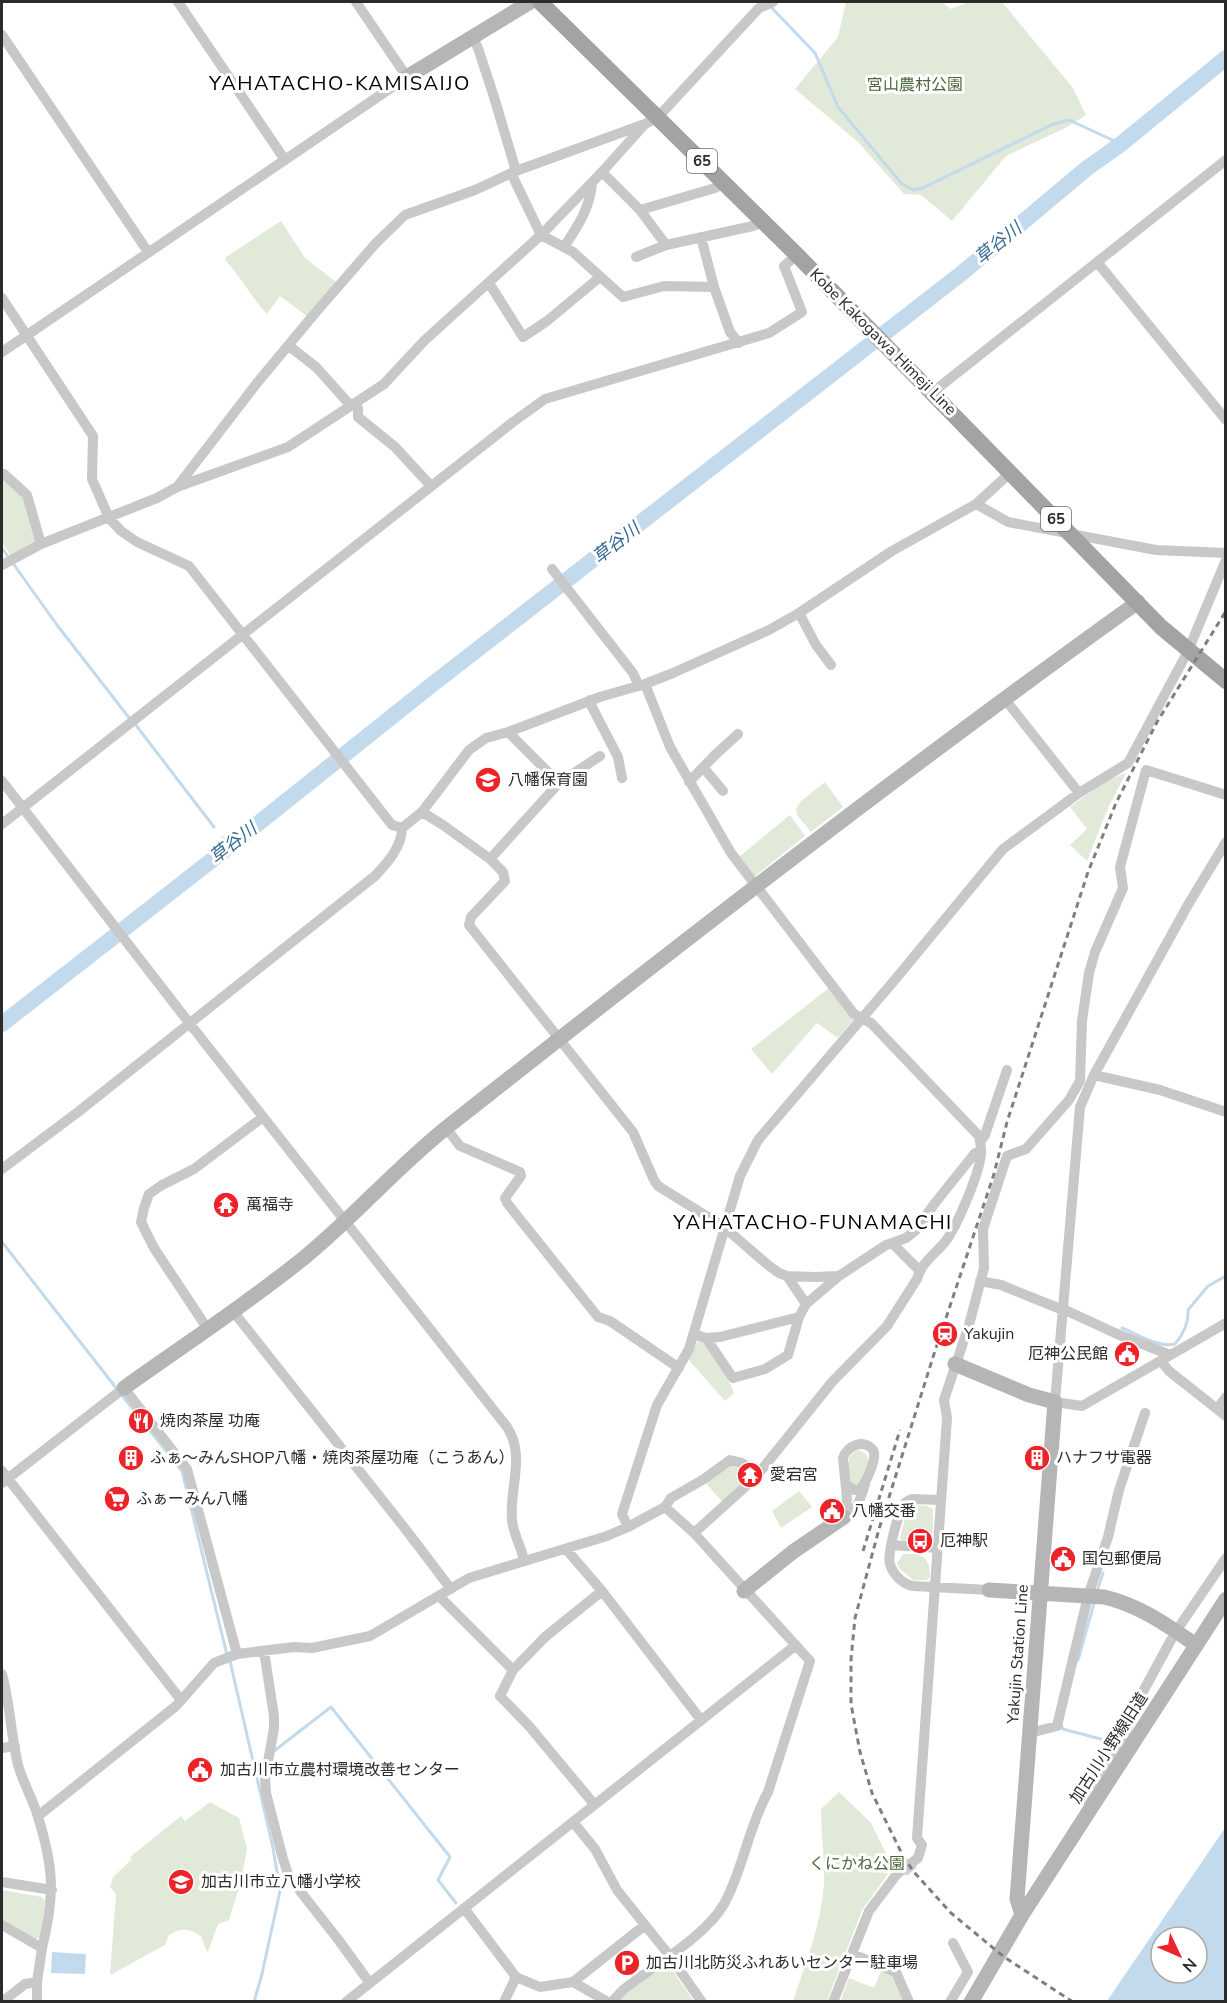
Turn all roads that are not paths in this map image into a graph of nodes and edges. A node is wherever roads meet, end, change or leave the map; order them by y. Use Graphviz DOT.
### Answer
graph roads {
  1 [pos="178,2"];
  2 [pos="356,2"];
  3 [pos="530,2"];
  4 [pos="540,2"];
  5 [pos="773,2"];
  6 [pos="2,35"];
  7 [pos="472,36"];
  8 [pos="407,77"];
  9 [pos="652,121"];
  10 [pos="285,160"];
  11 [pos="1226,160"];
  12 [pos="513,172"];
  13 [pos="602,172"];
  14 [pos="723,182"];
  15 [pos="592,183"];
  16 [pos="640,210"];
  17 [pos="764,222"];
  18 [pos="541,235"];
  19 [pos="701,237"];
  20 [pos="666,245"];
  21 [pos="564,247"];
  22 [pos="148,252"];
  23 [pos="797,255"];
  24 [pos="636,257"];
  25 [pos="1097,262"];
  26 [pos="600,277"];
  27 [pos="489,283"];
  28 [pos="714,287"];
  29 [pos="2,298"];
  30 [pos="26,334"];
  31 [pos="739,343"];
  32 [pos="289,345"];
  33 [pos="2,352"];
  34 [pos="933,392"];
  35 [pos="353,404"];
  36 [pos="1226,420"];
  37 [pos="1010,473"];
  38 [pos="4,474"];
  39 [pos="431,486"];
  40 [pos="177,487"];
  41 [pos="976,504"];
  42 [pos="109,518"];
  43 [pos="1070,532"];
  44 [pos="42,544"];
  45 [pos="1226,553"];
  46 [pos="1226,560"];
  47 [pos="2,565"];
  48 [pos="552,569"];
  49 [pos="1138,602"];
  50 [pos="799,613"];
  51 [pos="243,635"];
  52 [pos="1188,651"];
  53 [pos="831,665"];
  54 [pos="1226,681"];
  55 [pos="642,685"];
  56 [pos="1004,698"];
  57 [pos="590,700"];
  58 [pos="508,732"];
  59 [pos="738,734"];
  60 [pos="600,756"];
  61 [pos="703,767"];
  62 [pos="622,778"];
  63 [pos="2,781"];
  64 [pos="689,782"];
  65 [pos="560,783"];
  66 [pos="723,791"];
  67 [pos="1079,793"];
  68 [pos="1226,795"];
  69 [pos="22,808"];
  70 [pos="422,812"];
  71 [pos="2,824"];
  72 [pos="402,828"];
  73 [pos="1226,842"];
  74 [pos="490,859"];
  75 [pos="755,885"];
  76 [pos="862,1018"];
  77 [pos="189,1024"];
  78 [pos="559,1038"];
  79 [pos="1007,1070"];
  80 [pos="1088,1081"];
  81 [pos="1226,1112"];
  82 [pos="263,1117"];
  83 [pos="446,1128"];
  84 [pos="980,1142"];
  85 [pos="981,1153"];
  86 [pos="2,1169"];
  87 [pos="951,1182"];
  88 [pos="969,1191"];
  89 [pos="345,1221"];
  90 [pos="724,1227"];
  91 [pos="892,1243"];
  92 [pos="919,1270"];
  93 [pos="787,1276"];
  94 [pos="839,1276"];
  95 [pos="980,1281"];
  96 [pos="806,1304"];
  97 [pos="1063,1309"];
  98 [pos="232,1310"];
  99 [pos="799,1317"];
  100 [pos="1226,1323"];
  101 [pos="207,1328"];
  102 [pos="694,1334"];
  103 [pos="706,1338"];
  104 [pos="1165,1358"];
  105 [pos="955,1364"];
  106 [pos="679,1368"];
  107 [pos="124,1388"];
  108 [pos="1226,1396"];
  109 [pos="1055,1402"];
  110 [pos="1145,1413"];
  111 [pos="1221,1413"];
  112 [pos="758,1475"];
  113 [pos="3,1478"];
  114 [pos="866,1482"];
  115 [pos="847,1485"];
  116 [pos="940,1500"];
  117 [pos="665,1507"];
  118 [pos="844,1518"];
  119 [pos="628,1527"];
  120 [pos="693,1533"];
  121 [pos="891,1545"];
  122 [pos="938,1548"];
  123 [pos="566,1549"];
  124 [pos="1226,1558"];
  125 [pos="524,1560"];
  126 [pos="936,1587"];
  127 [pos="451,1589"];
  128 [pos="989,1590"];
  129 [pos="602,1591"];
  130 [pos="744,1591"];
  131 [pos="1041,1593"];
  132 [pos="439,1596"];
  133 [pos="1088,1596"];
  134 [pos="1226,1599"];
  135 [pos="1181,1624"];
  136 [pos="1171,1640"];
  137 [pos="796,1645"];
  138 [pos="1196,1645"];
  139 [pos="264,1651"];
  140 [pos="237,1654"];
  141 [pos="513,1670"];
  142 [pos="2,1674"];
  143 [pos="181,1700"];
  144 [pos="701,1720"];
  145 [pos="1030,1733"];
  146 [pos="15,1746"];
  147 [pos="2,1748"];
  148 [pos="594,1804"];
  149 [pos="38,1816"];
  150 [pos="573,1822"];
  151 [pos="1083,1822"];
  152 [pos="2,1882"];
  153 [pos="52,1890"];
  154 [pos="464,1908"];
  155 [pos="1022,1915"];
  156 [pos="2,1925"];
  157 [pos="645,1925"];
  158 [pos="953,1943"];
  159 [pos="42,1948"];
  160 [pos="852,1954"];
  161 [pos="669,1955"];
  162 [pos="516,1977"];
  163 [pos="37,1982"];
  164 [pos="369,1982"];
  165 [pos="573,1982"];
  166 [pos="350,2000"];
  167 [pos="2,2001"];
  168 [pos="37,2001"];
  169 [pos="504,2001"];
  170 [pos="610,2001"];
  171 [pos="702,2001"];
  172 [pos="833,2001"];
  173 [pos="909,2001"];
  174 [pos="950,2001"];
  175 [pos="971,2001"];
  1 -- 10 [label="street"];
  2 -- 8 [label="street"];
  3 -- 7 [label="street"];
  4 -- 9 [label="main road, Kobe Kakogawa Himeji Line / 65"];
  5 -- 9 [label="street"];
  6 -- 22 [label="street"];
  7 -- 8 [label="street"];
  7 -- 12 [label="street"];
  8 -- 10 [label="street"];
  9 -- 12 [label="street"];
  9 -- 13 [label="street"];
  9 -- 14 [label="main road, Kobe Kakogawa Himeji Line / 65"];
  10 -- 22 [label="street"];
  11 -- 25 [label="street"];
  12 -- 18 [label="street"];
  12 -- 32 [label="street"];
  13 -- 15 [label="street"];
  13 -- 16 [label="street"];
  14 -- 16 [label="street"];
  14 -- 17 [label="main road, Kobe Kakogawa Himeji Line / 65"];
  15 -- 18 [label="street"];
  15 -- 21 [label="street"];
  16 -- 20 [label="street"];
  17 -- 19 [label="street"];
  17 -- 23 [label="main road, Kobe Kakogawa Himeji Line / 65"];
  18 -- 21 [label="street"];
  18 -- 27 [label="street"];
  19 -- 20 [label="street"];
  19 -- 28 [label="street"];
  20 -- 24 [label="street"];
  21 -- 26 [label="street"];
  22 -- 30 [label="street"];
  23 -- 31 [label="street"];
  23 -- 34 [label="main road, Kobe Kakogawa Himeji Line / 65"];
  25 -- 34 [label="street"];
  25 -- 36 [label="street"];
  26 -- 27 [label="street"];
  26 -- 28 [label="street"];
  27 -- 35 [label="street"];
  28 -- 31 [label="street"];
  29 -- 30 [label="street"];
  30 -- 33 [label="street"];
  30 -- 42 [label="street"];
  31 -- 39 [label="street"];
  32 -- 35 [label="street"];
  32 -- 40 [label="street"];
  34 -- 37 [label="main road, Kobe Kakogawa Himeji Line / 65"];
  35 -- 39 [label="street"];
  35 -- 40 [label="street"];
  37 -- 41 [label="street"];
  37 -- 43 [label="main road, Kobe Kakogawa Himeji Line / 65"];
  38 -- 44 [label="street"];
  39 -- 51 [label="street"];
  40 -- 42 [label="street"];
  41 -- 43 [label="street"];
  41 -- 50 [label="street"];
  42 -- 44 [label="street"];
  42 -- 51 [label="street"];
  43 -- 45 [label="street"];
  43 -- 49 [label="main road, Kobe Kakogawa Himeji Line / 65"];
  44 -- 47 [label="street"];
  46 -- 52 [label="street"];
  48 -- 55 [label="street"];
  49 -- 52 [label="main road, Kobe Kakogawa Himeji Line / 65"];
  49 -- 56 [label="street"];
  50 -- 53 [label="street"];
  50 -- 55 [label="street"];
  51 -- 69 [label="street"];
  51 -- 72 [label="street"];
  52 -- 54 [label="main road, Kobe Kakogawa Himeji Line / 65"];
  52 -- 67 [label="street"];
  55 -- 57 [label="street"];
  55 -- 64 [label="street"];
  56 -- 67 [label="street"];
  56 -- 75 [label="street"];
  57 -- 58 [label="street"];
  57 -- 62 [label="street"];
  58 -- 65 [label="street"];
  58 -- 70 [label="street"];
  59 -- 61 [label="street"];
  60 -- 65 [label="street"];
  61 -- 64 [label="street"];
  61 -- 66 [label="street"];
  63 -- 69 [label="street"];
  64 -- 75 [label="street"];
  65 -- 74 [label="street"];
  67 -- 76 [label="street"];
  68 -- 80 [label="street"];
  69 -- 71 [label="street"];
  69 -- 77 [label="street"];
  70 -- 72 [label="street"];
  70 -- 74 [label="street"];
  72 -- 77 [label="street"];
  73 -- 80 [label="street"];
  74 -- 78 [label="street"];
  75 -- 76 [label="street"];
  75 -- 78 [label="street"];
  76 -- 84 [label="street"];
  76 -- 90 [label="street"];
  77 -- 82 [label="street"];
  77 -- 86 [label="street"];
  78 -- 83 [label="street"];
  78 -- 90 [label="street"];
  79 -- 84 [label="street"];
  80 -- 81 [label="street"];
  80 -- 95 [label="street"];
  80 -- 97 [label="street"];
  82 -- 89 [label="street"];
  82 -- 101 [label="street"];
  83 -- 89 [label="street"];
  83 -- 106 [label="street"];
  84 -- 85 [label="street"];
  85 -- 87 [label="street"];
  85 -- 88 [label="street"];
  87 -- 88 [label="street"];
  87 -- 91 [label="street"];
  88 -- 92 [label="street"];
  89 -- 98 [label="street"];
  89 -- 125 [label="street"];
  90 -- 93 [label="street"];
  90 -- 102 [label="street"];
  91 -- 92 [label="street"];
  91 -- 94 [label="street"];
  92 -- 112 [label="street"];
  93 -- 94 [label="street"];
  93 -- 96 [label="street"];
  94 -- 96 [label="street"];
  95 -- 97 [label="street"];
  95 -- 105 [label="street"];
  96 -- 99 [label="street"];
  97 -- 104 [label="street"];
  97 -- 109 [label="street"];
  98 -- 101 [label="street"];
  98 -- 127 [label="street"];
  99 -- 103 [label="street"];
  99 -- 103 [label="street"];
  100 -- 104 [label="street"];
  101 -- 107 [label="street"];
  102 -- 103 [label="street"];
  102 -- 106 [label="street"];
  104 -- 109 [label="street"];
  104 -- 111 [label="street"];
  105 -- 109 [label="street"];
  105 -- 116 [label="street"];
  106 -- 119 [label="street"];
  107 -- 113 [label="street"];
  107 -- 140 [label="street"];
  108 -- 111 [label="street"];
  109 -- 131 [label="street, Yakujin Station Line"];
  110 -- 133 [label="street"];
  112 -- 117 [label="street"];
  112 -- 120 [label="street"];
  113 -- 143 [label="street"];
  114 -- 115 [label="street"];
  114 -- 115 [label="street"];
  114 -- 118 [label="street"];
  115 -- 118 [label="street"];
  116 -- 121 [label="street"];
  116 -- 122 [label="street"];
  117 -- 119 [label="street"];
  117 -- 120 [label="street"];
  118 -- 130 [label="street"];
  119 -- 123 [label="street"];
  120 -- 130 [label="street"];
  121 -- 122 [label="street"];
  121 -- 126 [label="street"];
  122 -- 126 [label="street"];
  123 -- 125 [label="street"];
  123 -- 129 [label="street"];
  124 -- 135 [label="street"];
  125 -- 127 [label="street"];
  126 -- 128 [label="street"];
  126 -- 160 [label="street"];
  127 -- 132 [label="street"];
  128 -- 131 [label="street"];
  129 -- 141 [label="street"];
  129 -- 144 [label="street"];
  130 -- 137 [label="street"];
  131 -- 133 [label="street"];
  131 -- 145 [label="street, Yakujin Station Line"];
  132 -- 139 [label="street"];
  132 -- 141 [label="street"];
  133 -- 138 [label="street"];
  133 -- 145 [label="street"];
  134 -- 138 [label="street, 加古川小野線旧道"];
  136 -- 151 [label="street"];
  137 -- 144 [label="street"];
  137 -- 161 [label="street"];
  138 -- 151 [label="street, 加古川小野線旧道"];
  139 -- 140 [label="street"];
  139 -- 164 [label="street"];
  140 -- 143 [label="street"];
  141 -- 148 [label="street"];
  142 -- 146 [label="street"];
  143 -- 149 [label="street"];
  144 -- 148 [label="street"];
  145 -- 155 [label="street, Yakujin Station Line"];
  146 -- 147 [label="street"];
  146 -- 149 [label="street"];
  148 -- 150 [label="street"];
  149 -- 153 [label="street"];
  150 -- 154 [label="street"];
  150 -- 157 [label="street"];
  151 -- 155 [label="street, 加古川小野線旧道"];
  152 -- 153 [label="street"];
  153 -- 159 [label="street"];
  154 -- 162 [label="street"];
  154 -- 164 [label="street"];
  155 -- 175 [label="street"];
  156 -- 159 [label="street"];
  157 -- 161 [label="street"];
  157 -- 165 [label="street"];
  158 -- 174 [label="street"];
  159 -- 163 [label="street"];
  160 -- 172 [label="street"];
  160 -- 173 [label="street"];
  161 -- 170 [label="street"];
  161 -- 171 [label="street"];
  162 -- 165 [label="street"];
  162 -- 169 [label="street"];
  163 -- 167 [label="street"];
  163 -- 168 [label="street"];
  164 -- 166 [label="street"];
  165 -- 170 [label="street"];
}
